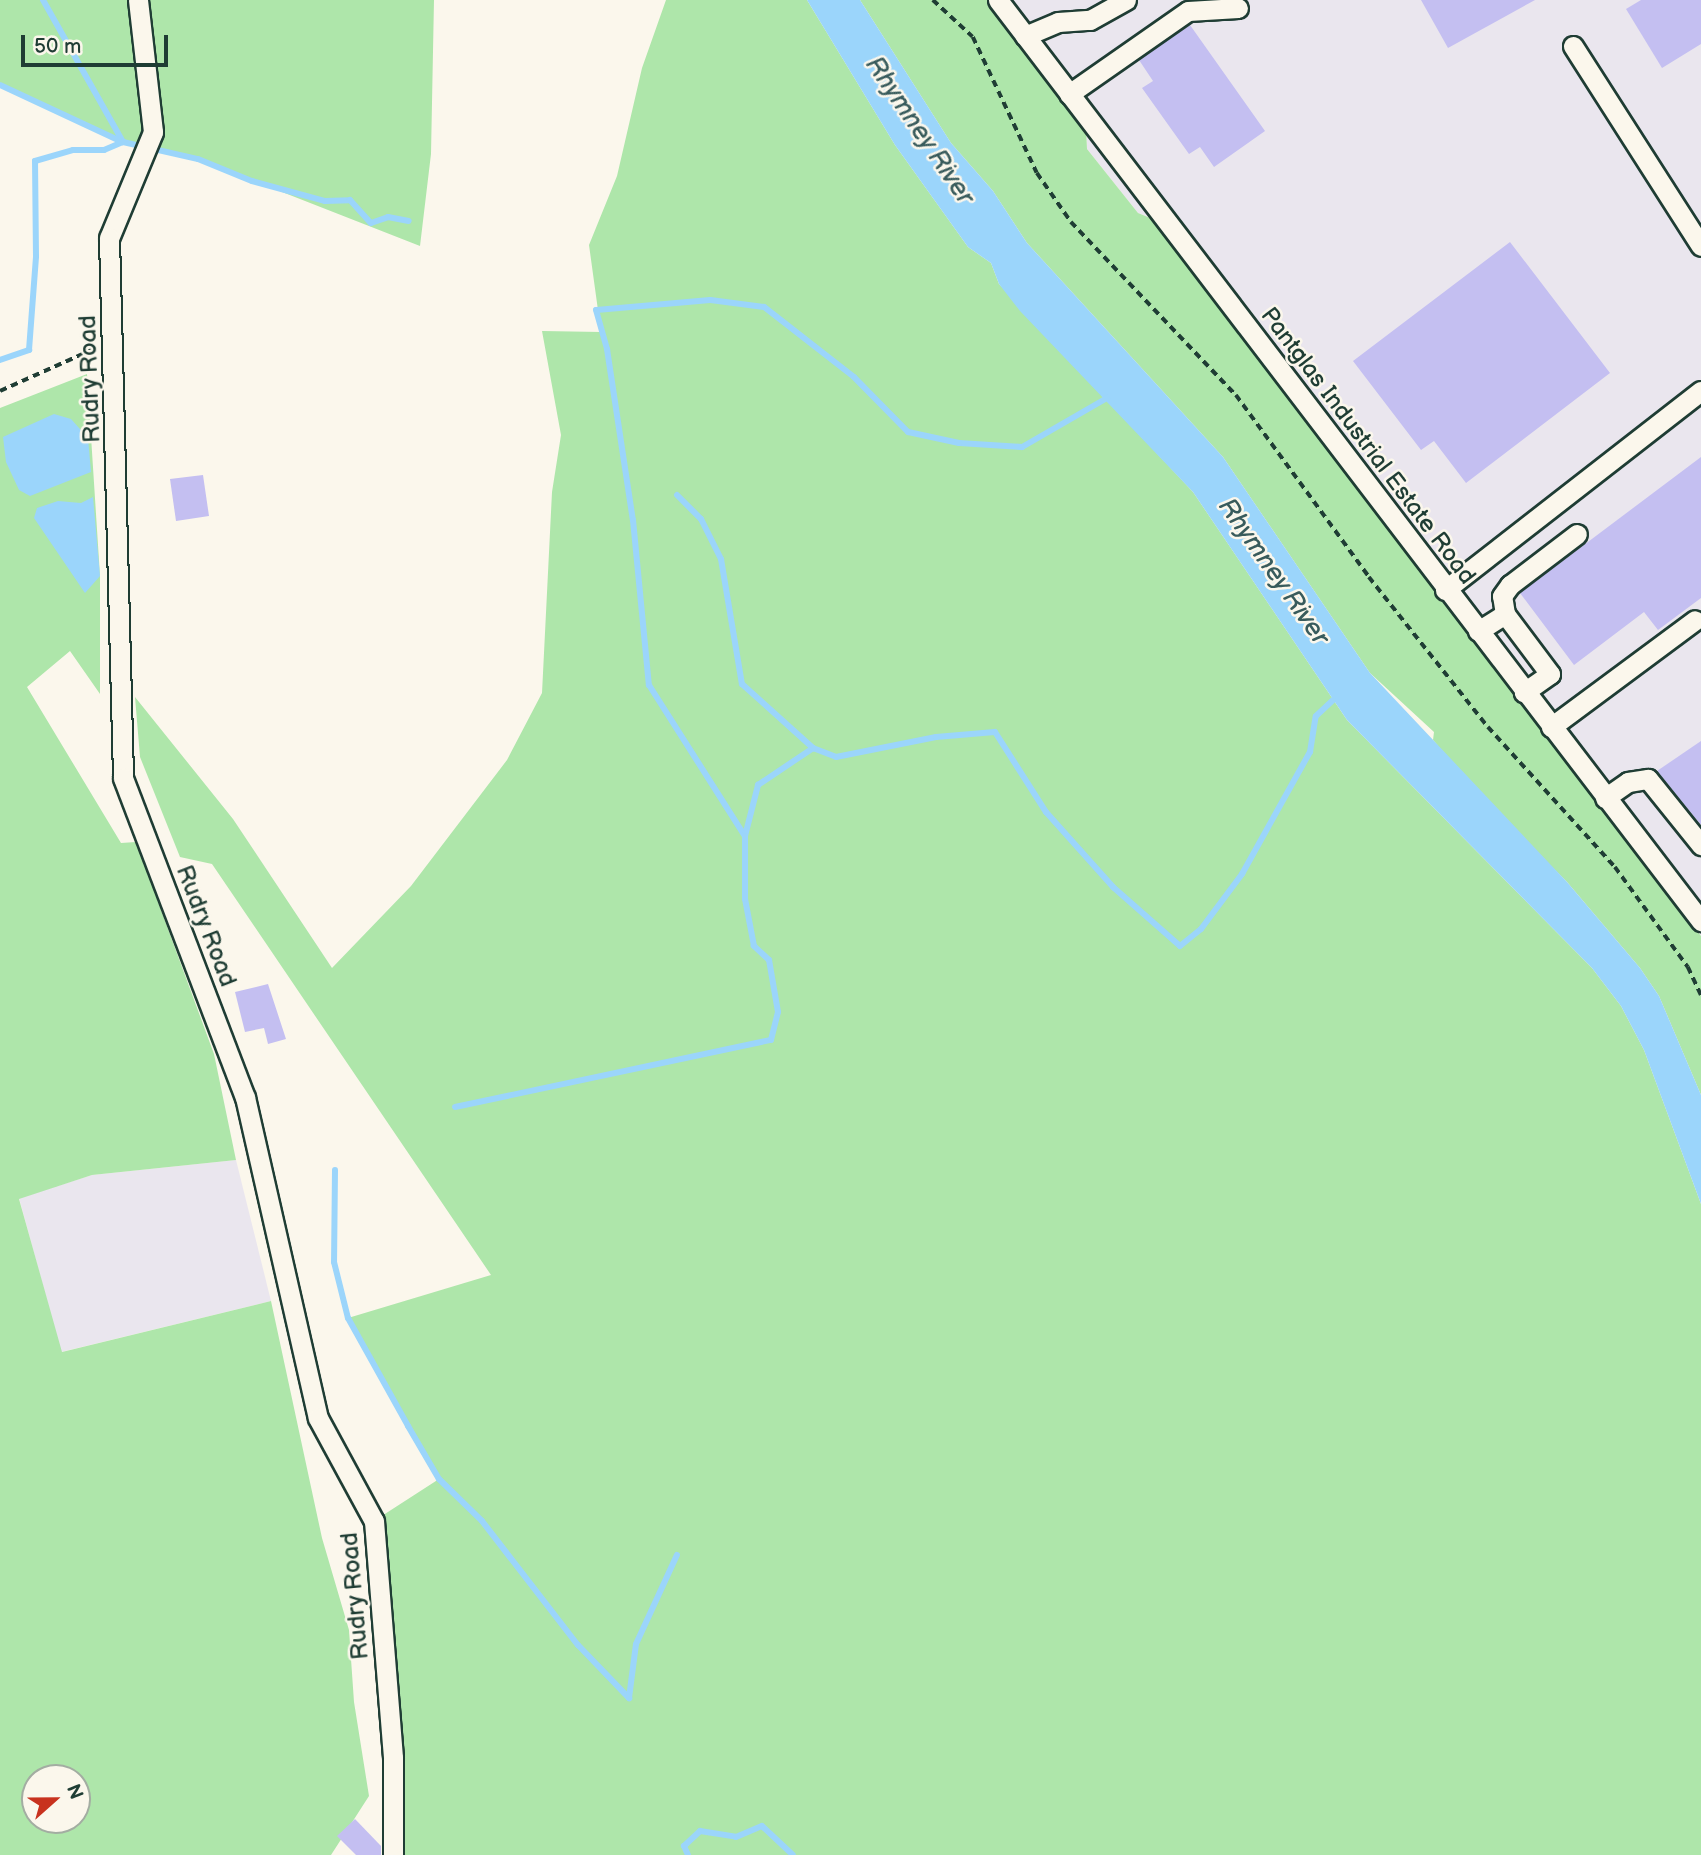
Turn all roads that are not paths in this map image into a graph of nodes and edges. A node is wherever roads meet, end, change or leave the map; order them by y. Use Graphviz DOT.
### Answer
graph roads {
  1 [pos="138,0"];
  2 [pos="998,0"];
  3 [pos="1126,0"];
  4 [pos="1238,8"];
  5 [pos="1025,36"];
  6 [pos="1573,46"];
  7 [pos="1069,94"];
  8 [pos="1701,246"];
  9 [pos="1701,391"];
  10 [pos="1577,534"];
  11 [pos="1445,590"];
  12 [pos="1505,614"];
  13 [pos="1695,621"];
  14 [pos="1478,631"];
  15 [pos="1524,692"];
  16 [pos="1551,727"];
  17 [pos="1605,798"];
  18 [pos="1701,845"];
  19 [pos="1701,921"];
  20 [pos="393,1855"];
  1 -- 20 [label="street, Rudry Road"];
  2 -- 5 [label="street, Pantglas Industrial Estate Road"];
  3 -- 5 [label="street"];
  4 -- 7 [label="street"];
  5 -- 7 [label="street, Pantglas Industrial Estate Road"];
  6 -- 8 [label="street"];
  7 -- 11 [label="street, Pantglas Industrial Estate Road"];
  9 -- 11 [label="street"];
  10 -- 12 [label="street"];
  11 -- 14 [label="street, Pantglas Industrial Estate Road"];
  12 -- 14 [label="street"];
  12 -- 15 [label="street"];
  13 -- 16 [label="street"];
  14 -- 15 [label="street, Pantglas Industrial Estate Road"];
  15 -- 16 [label="street, Pantglas Industrial Estate Road"];
  16 -- 17 [label="street, Pantglas Industrial Estate Road"];
  17 -- 18 [label="street"];
  17 -- 19 [label="street, Pantglas Industrial Estate Road"];
}
